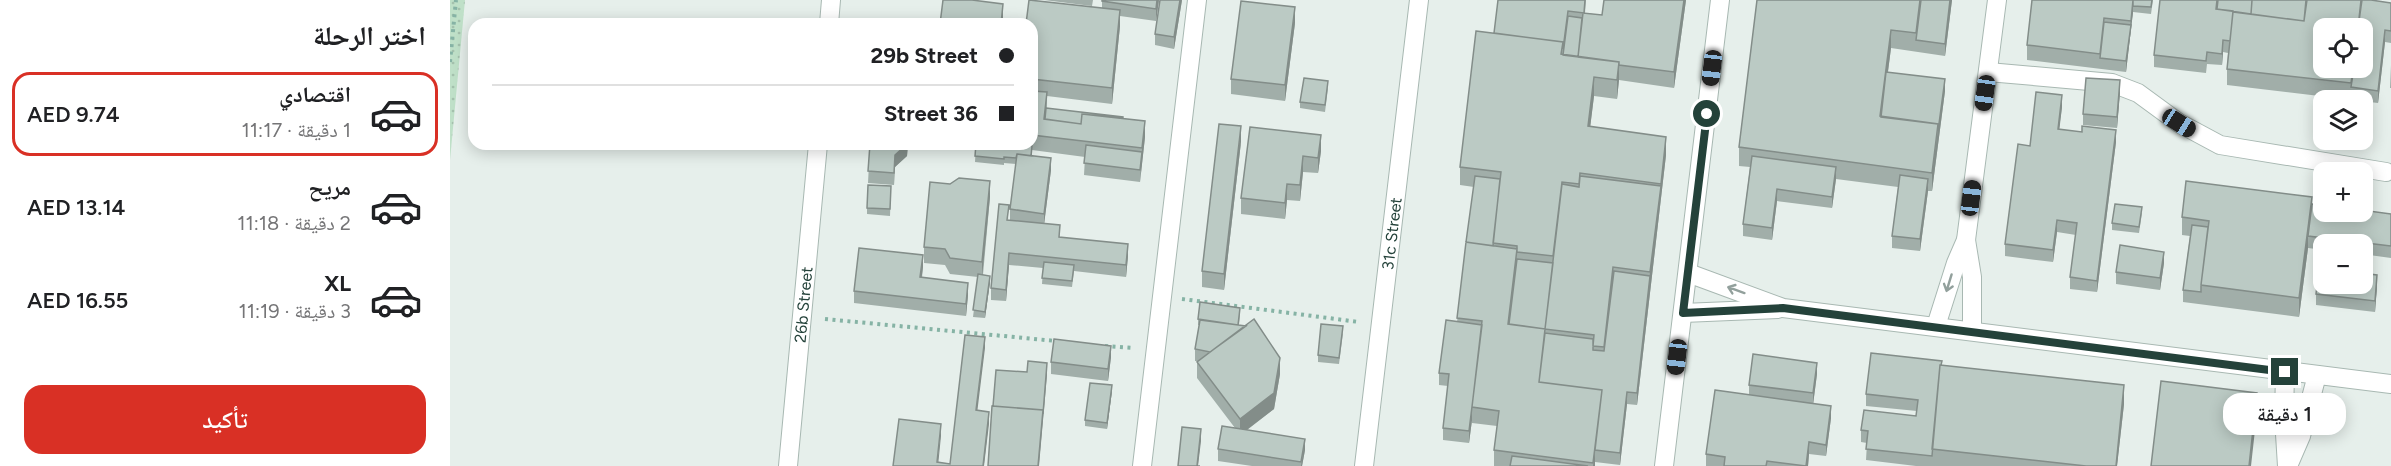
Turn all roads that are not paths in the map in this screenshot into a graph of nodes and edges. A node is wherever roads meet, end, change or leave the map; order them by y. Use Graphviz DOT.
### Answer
graph roads {
  1 [pos="831,0"];
  2 [pos="1197,0"];
  3 [pos="1419,0"];
  4 [pos="1720,0"];
  5 [pos="1997,0"];
  6 [pos="830,18"];
  7 [pos="1988,72"];
  8 [pos="817,150"];
  9 [pos="2386,172"];
  10 [pos="1966,240"];
  11 [pos="1688,273"];
  12 [pos="1783,308"];
  13 [pos="1683,313"];
  14 [pos="1936,326"];
  15 [pos="1972,330"];
  16 [pos="2285,372"];
  17 [pos="2318,375"];
  18 [pos="2391,384"];
  19 [pos="788,466"];
  20 [pos="1142,466"];
  21 [pos="1364,466"];
  22 [pos="1664,466"];
  23 [pos="2287,466"];
  1 -- 6 [label="street"];
  2 -- 20 [label="street"];
  3 -- 21 [label="street, 31c Street"];
  4 -- 11 [label="street"];
  5 -- 7 [label="street"];
  7 -- 9 [label="street"];
  7 -- 10 [label="street"];
  8 -- 19 [label="street, 26b Street"];
  10 -- 14 [label="street, one-way"];
  10 -- 15 [label="street"];
  12 -- 11 [label="street, one-way"];
  11 -- 13 [label="street"];
  12 -- 13 [label="street"];
  12 -- 14 [label="street"];
  13 -- 22 [label="street"];
  14 -- 15 [label="street"];
  15 -- 16 [label="street"];
  16 -- 17 [label="street"];
  16 -- 23 [label="street"];
  17 -- 18 [label="street"];
  17 -- 23 [label="street"];
}
